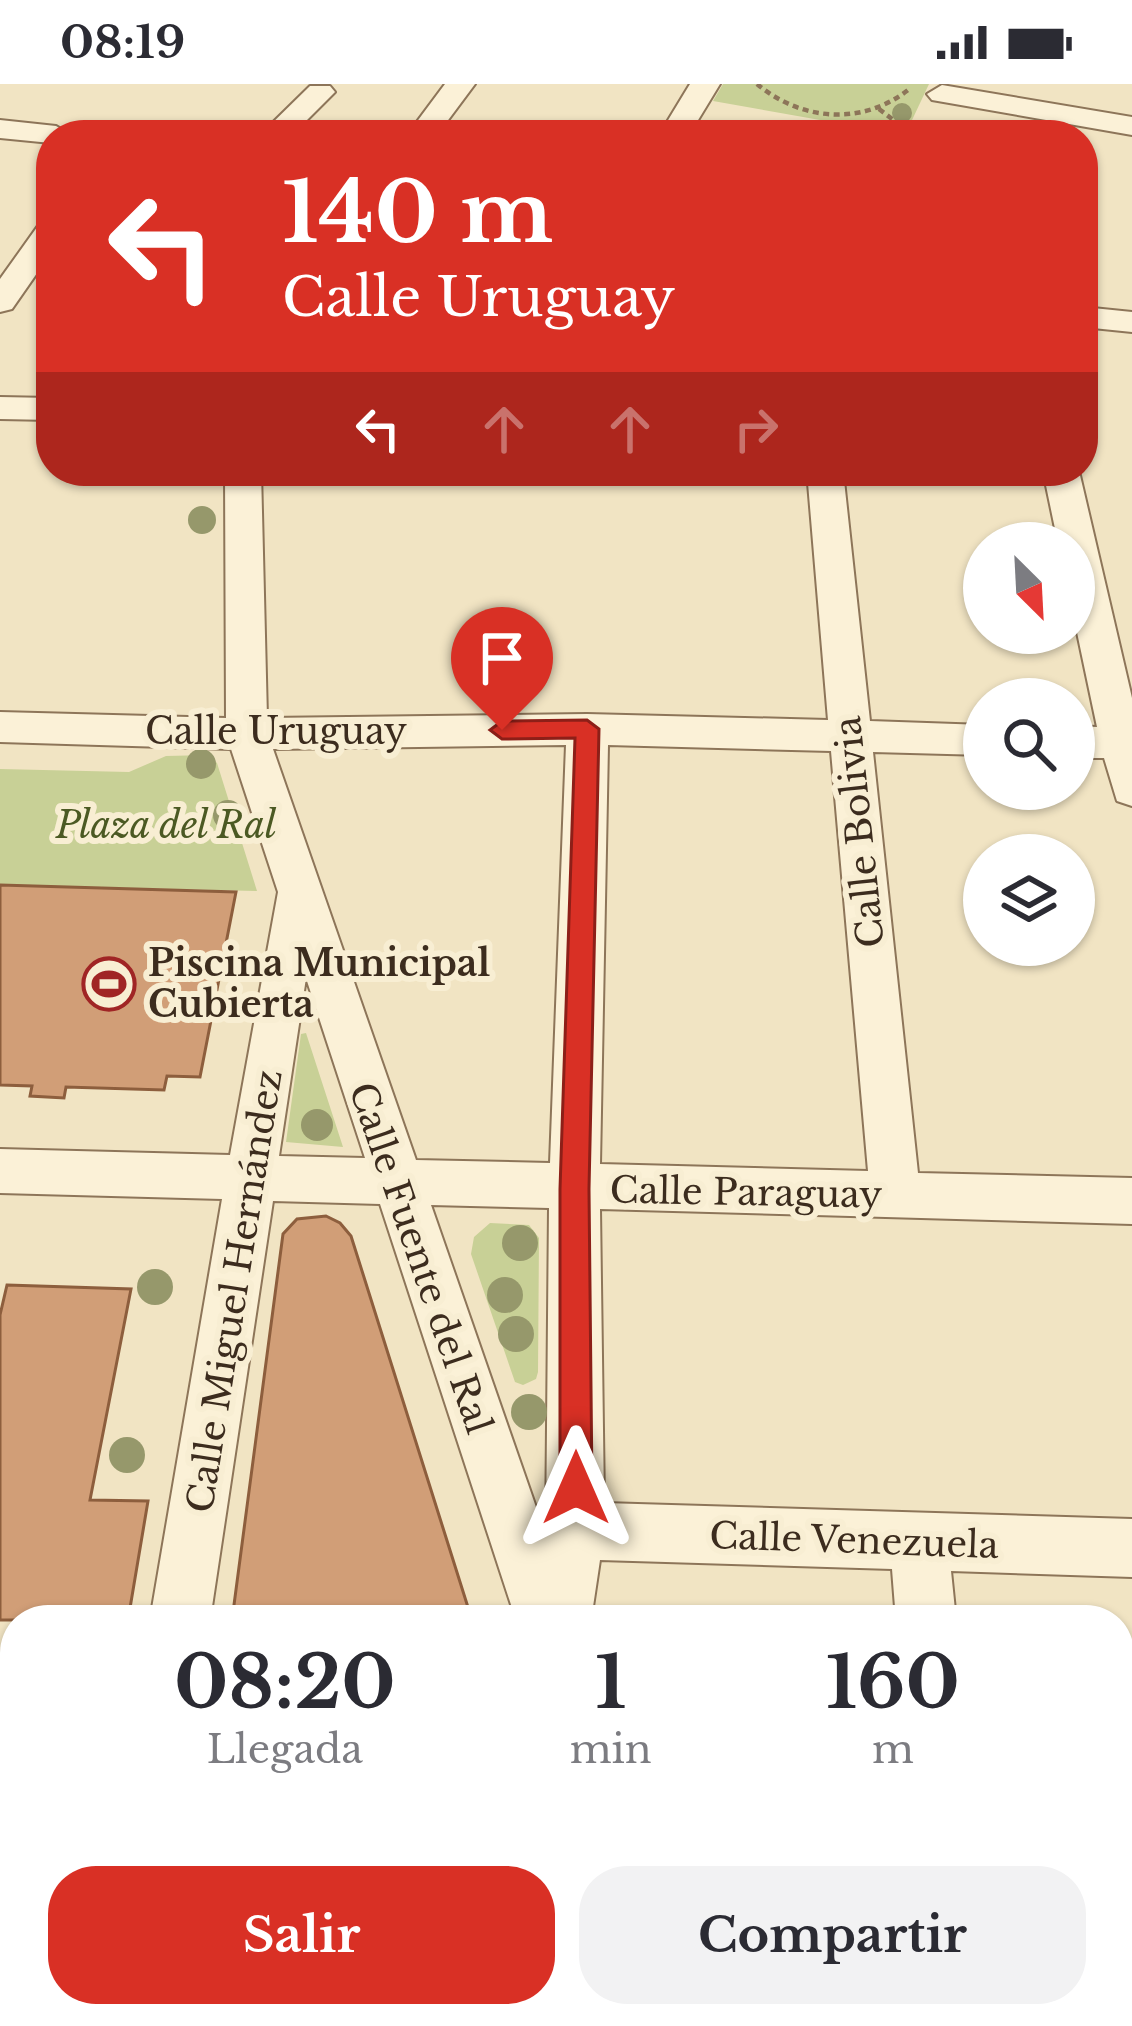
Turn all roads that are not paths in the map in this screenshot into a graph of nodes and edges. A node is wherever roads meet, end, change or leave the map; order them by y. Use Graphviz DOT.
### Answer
graph roads {
  1 [pos="460,84"];
  2 [pos="704,84"];
  3 [pos="321,88"];
  4 [pos="934,107"];
  5 [pos="290,120"];
  6 [pos="318,120"];
  7 [pos="433,120"];
  8 [pos="683,120"];
  9 [pos="1069,120"];
  10 [pos="1098,123"];
  11 [pos="1132,126"];
  12 [pos="0,129"];
  13 [pos="36,133"];
  14 [pos="36,251"];
  15 [pos="0,302"];
  16 [pos="1098,319"];
  17 [pos="1132,322"];
  18 [pos="0,408"];
  19 [pos="36,409"];
  20 [pos="243,486"];
  21 [pos="826,486"];
  22 [pos="1064,486"];
  23 [pos="0,727"];
  24 [pos="587,729"];
  25 [pos="247,734"];
  26 [pos="849,737"];
  27 [pos="963,740"];
  28 [pos="1095,742"];
  29 [pos="1127,743"];
  30 [pos="1132,790"];
  31 [pos="297,890"];
  32 [pos="0,1171"];
  33 [pos="254,1174"];
  34 [pos="395,1182"];
  35 [pos="574,1189"];
  36 [pos="896,1194"];
  37 [pos="1132,1201"];
  38 [pos="576,1531"];
  39 [pos="919,1543"];
  40 [pos="1132,1548"];
  41 [pos="183,1605"];
  42 [pos="541,1605"];
  43 [pos="564,1605"];
  44 [pos="925,1605"];
  1 -- 7 [label="street"];
  2 -- 8 [label="street"];
  3 -- 5 [label="street"];
  3 -- 6 [label="street"];
  4 -- 9 [label="street"];
  10 -- 11 [label="street"];
  12 -- 13 [label="street"];
  14 -- 15 [label="street"];
  16 -- 17 [label="street"];
  18 -- 19 [label="street"];
  20 -- 25 [label="street, Calle Fuente del Ral"];
  21 -- 26 [label="street, Calle Bolivia"];
  22 -- 29 [label="street"];
  23 -- 25 [label="street, Calle Uruguay"];
  24 -- 25 [label="street, Calle Uruguay"];
  24 -- 26 [label="street, Calle Uruguay"];
  24 -- 35 [label="street"];
  25 -- 31 [label="street, Calle Fuente del Ral"];
  26 -- 27 [label="street, Calle Uruguay"];
  26 -- 36 [label="street, Calle Bolivia"];
  28 -- 29 [label="street"];
  29 -- 30 [label="street"];
  31 -- 33 [label="street, Calle Miguel Hernández"];
  31 -- 34 [label="street, Calle Fuente del Ral"];
  32 -- 33 [label="street, Calle Paraguay"];
  33 -- 34 [label="street, Calle Paraguay"];
  33 -- 41 [label="street, Calle Miguel Hernández"];
  34 -- 35 [label="street, Calle Paraguay"];
  34 -- 42 [label="street, Calle Fuente del Ral"];
  35 -- 36 [label="street, Calle Paraguay"];
  35 -- 38 [label="street"];
  36 -- 37 [label="street, Calle Paraguay"];
  38 -- 39 [label="street, Calle Venezuela"];
  38 -- 43 [label="street"];
  39 -- 40 [label="street, Calle Venezuela"];
  39 -- 44 [label="street"];
}
